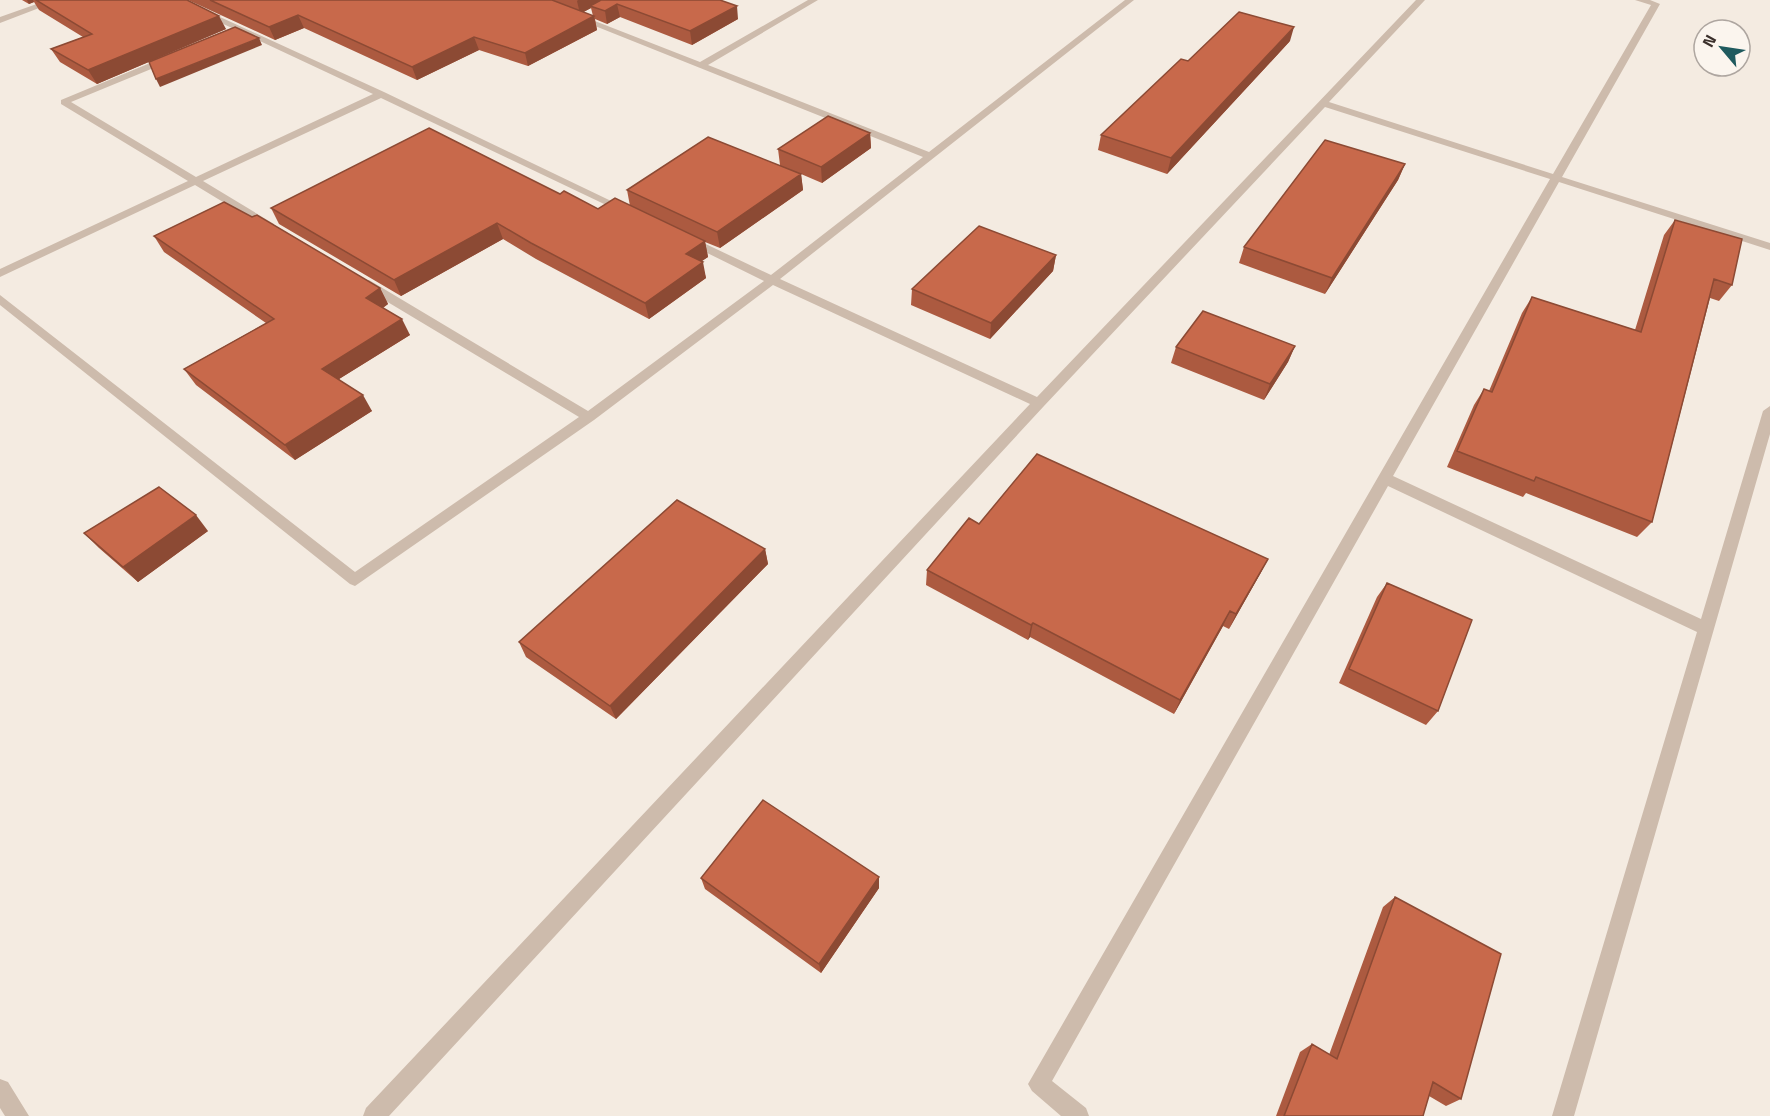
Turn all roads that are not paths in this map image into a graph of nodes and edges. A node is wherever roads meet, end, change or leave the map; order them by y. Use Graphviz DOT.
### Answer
graph roads {
  1 [pos="56,0"];
  2 [pos="176,0"];
  3 [pos="814,0"];
  4 [pos="1130,0"];
  5 [pos="1421,0"];
  6 [pos="1639,0"];
  7 [pos="580,16"];
  8 [pos="0,20"];
  9 [pos="184,51"];
  10 [pos="700,66"];
  11 [pos="381,94"];
  12 [pos="1321,103"];
  13 [pos="930,156"];
  14 [pos="1556,178"];
  15 [pos="195,181"];
  16 [pos="635,215"];
  17 [pos="286,235"];
  18 [pos="677,235"];
  19 [pos="1770,247"];
  20 [pos="0,273"];
  21 [pos="357,278"];
  22 [pos="772,280"];
  23 [pos="0,299"];
  24 [pos="1039,403"];
  25 [pos="1770,411"];
  26 [pos="589,417"];
  27 [pos="1384,478"];
  28 [pos="1707,629"];
  29 [pos="0,1090"];
  30 [pos="18,1116"];
  31 [pos="374,1116"];
  32 [pos="1078,1116"];
  33 [pos="1563,1116"];
  1 -- 8 [label="street"];
  2 -- 11 [label="street"];
  3 -- 10 [label="street"];
  4 -- 13 [label="street"];
  5 -- 12 [label="street"];
  6 -- 14 [label="street"];
  7 -- 10 [label="street"];
  9 -- 15 [label="street"];
  10 -- 13 [label="street"];
  11 -- 15 [label="street"];
  11 -- 16 [label="street"];
  12 -- 14 [label="street"];
  12 -- 24 [label="street"];
  13 -- 22 [label="street"];
  14 -- 19 [label="street"];
  14 -- 27 [label="street"];
  15 -- 17 [label="street"];
  15 -- 20 [label="street"];
  18 -- 22 [label="street"];
  21 -- 26 [label="street"];
  22 -- 24 [label="street"];
  22 -- 26 [label="street"];
  23 -- 26 [label="street"];
  24 -- 31 [label="street"];
  25 -- 28 [label="street"];
  27 -- 28 [label="street"];
  27 -- 32 [label="street"];
  28 -- 33 [label="street"];
  29 -- 30 [label="street"];
}
